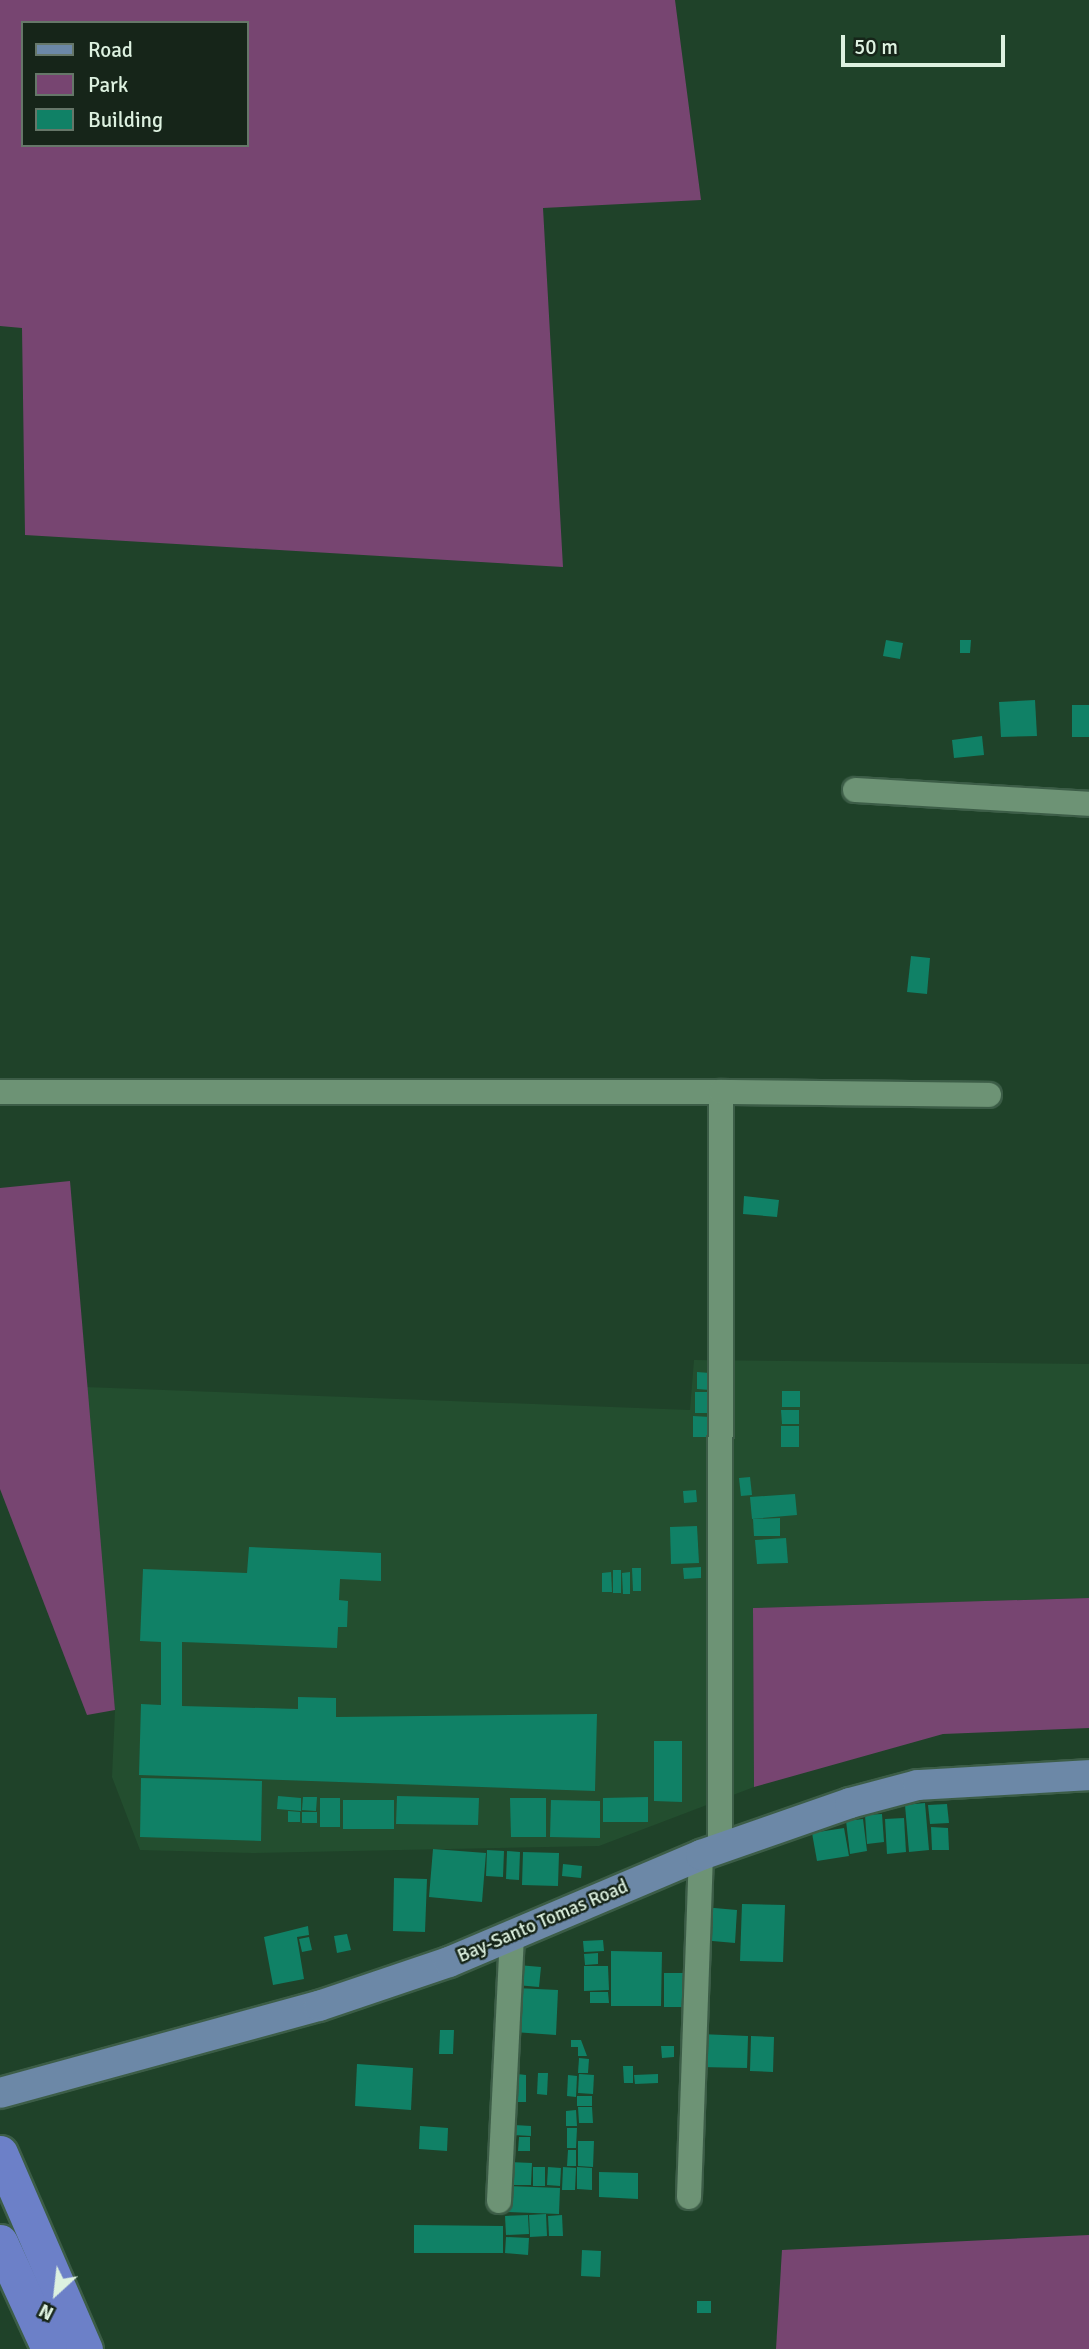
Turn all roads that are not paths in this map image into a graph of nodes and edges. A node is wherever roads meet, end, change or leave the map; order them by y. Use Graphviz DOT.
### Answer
graph roads {
  1 [pos="855,790"];
  2 [pos="1089,804"];
  3 [pos="0,1092"];
  4 [pos="721,1092"];
  5 [pos="989,1095"];
  6 [pos="1089,1775"];
  7 [pos="711,1852"];
  8 [pos="512,1937"];
  9 [pos="0,2093"];
  10 [pos="0,2152"];
  11 [pos="689,2197"];
  12 [pos="499,2202"];
  13 [pos="0,2242"];
  14 [pos="49,2349"];
  15 [pos="85,2349"];
  1 -- 2 [label="street"];
  3 -- 4 [label="street"];
  4 -- 5 [label="street"];
  4 -- 7 [label="street"];
  6 -- 7 [label="main road, Bay-Santo Tomas Road"];
  7 -- 8 [label="main road, Bay-Santo Tomas Road"];
  7 -- 11 [label="street"];
  8 -- 9 [label="main road, Bay-Santo Tomas Road"];
  8 -- 12 [label="street"];
  10 -- 15 [label="highway"];
  13 -- 14 [label="highway"];
}
